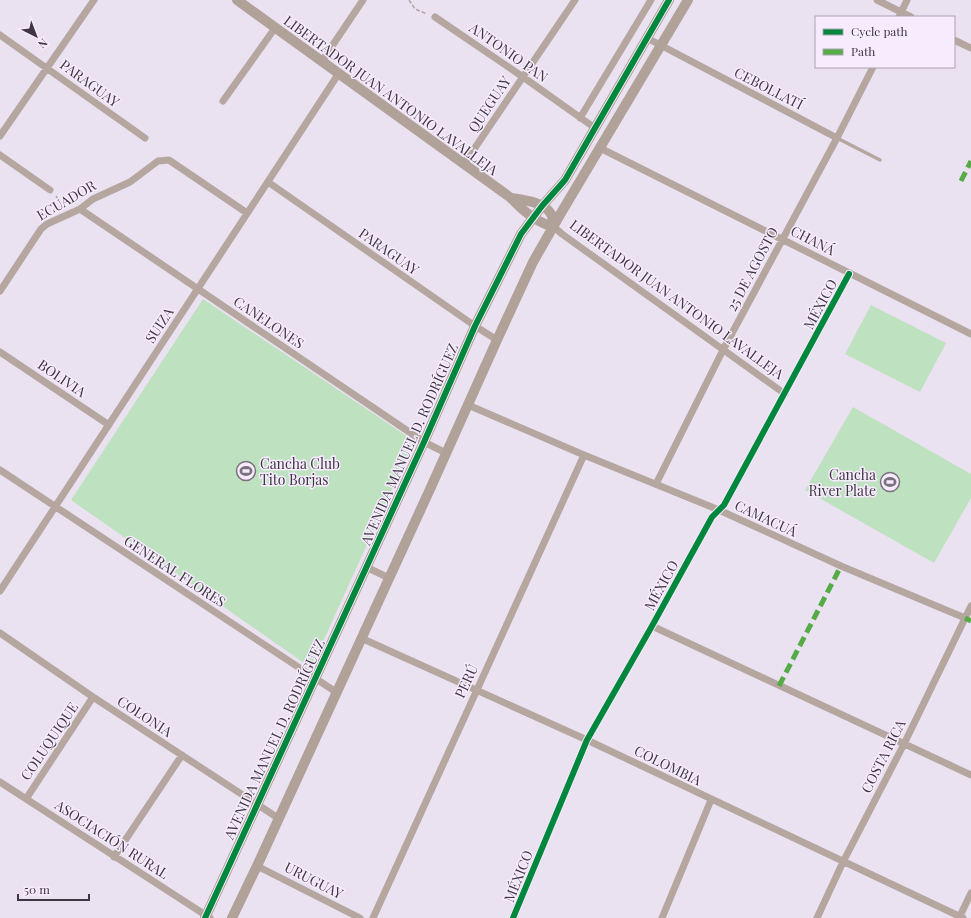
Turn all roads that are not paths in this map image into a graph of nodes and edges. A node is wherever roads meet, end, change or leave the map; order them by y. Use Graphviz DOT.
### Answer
graph roads {
  1 [pos="94,0"];
  2 [pos="236,0"];
  3 [pos="363,0"];
  4 [pos="575,0"];
  5 [pos="651,0"];
  6 [pos="669,0"];
  7 [pos="688,0"];
  8 [pos="877,0"];
  9 [pos="907,0"];
  10 [pos="900,15"];
  11 [pos="435,17"];
  12 [pos="275,28"];
  13 [pos="0,35"];
  14 [pos="647,38"];
  15 [pos="955,40"];
  16 [pos="661,46"];
  17 [pos="971,48"];
  18 [pos="322,61"];
  19 [pos="47,68"];
  20 [pos="872,68"];
  21 [pos="338,73"];
  22 [pos="523,77"];
  23 [pos="223,101"];
  24 [pos="580,118"];
  25 [pos="595,128"];
  26 [pos="0,136"];
  27 [pos="145,138"];
  28 [pos="837,138"];
  29 [pos="600,148"];
  30 [pos="0,154"];
  31 [pos="880,160"];
  32 [pos="464,164"];
  33 [pos="268,182"];
  34 [pos="50,190"];
  35 [pos="511,198"];
  36 [pos="542,206"];
  37 [pos="80,209"];
  38 [pos="247,213"];
  39 [pos="533,217"];
  40 [pos="554,227"];
  41 [pos="783,239"];
  42 [pos="849,274"];
  43 [pos="198,289"];
  44 [pos="0,291"];
  45 [pos="475,326"];
  46 [pos="971,334"];
  47 [pos="497,340"];
  48 [pos="723,350"];
  49 [pos="0,352"];
  50 [pos="785,394"];
  51 [pos="468,405"];
  52 [pos="108,425"];
  53 [pos="424,442"];
  54 [pos="446,453"];
  55 [pos="584,455"];
  56 [pos="0,470"];
  57 [pos="656,484"];
  58 [pos="54,507"];
  59 [pos="719,510"];
  60 [pos="366,568"];
  61 [pos="389,578"];
  62 [pos="0,591"];
  63 [pos="971,606"];
  64 [pos="965,618"];
  65 [pos="652,626"];
  66 [pos="0,633"];
  67 [pos="361,638"];
  68 [pos="315,678"];
  69 [pos="476,690"];
  70 [pos="336,692"];
  71 [pos="93,697"];
  72 [pos="587,740"];
  73 [pos="904,744"];
  74 [pos="182,755"];
  75 [pos="971,775"];
  76 [pos="0,782"];
  77 [pos="26,799"];
  78 [pos="711,800"];
  79 [pos="257,805"];
  80 [pos="278,818"];
  81 [pos="114,857"];
  82 [pos="843,862"];
  83 [pos="257,866"];
  84 [pos="971,893"];
  85 [pos="207,917"];
  86 [pos="960,917"];
  87 [pos="232,918"];
  88 [pos="360,918"];
  89 [pos="373,918"];
  90 [pos="514,918"];
  91 [pos="662,918"];
  92 [pos="817,918"];
  1 -- 19 [label="street"];
  2 -- 12 [label="street, LIBERTADOR JUAN ANTONIO LAVALLEJA"];
  3 -- 18 [label="street"];
  4 -- 22 [label="street, QUEGUAY"];
  5 -- 24 [label="street"];
  6 -- 14 [label="street, AVENIDA MANUEL D. RODRÍGUEZ"];
  7 -- 16 [label="street"];
  8 -- 10 [label="street"];
  9 -- 10 [label="street"];
  11 -- 22 [label="street, ANTONIO PAN"];
  12 -- 18 [label="street, LIBERTADOR JUAN ANTONIO LAVALLEJA"];
  12 -- 23 [label="street"];
  13 -- 19 [label="street, PARAGUAY"];
  14 -- 16 [label="street, CEBOLLATÍ"];
  14 -- 25 [label="street, AVENIDA MANUEL D. RODRÍGUEZ"];
  15 -- 17 [label="street"];
  16 -- 28 [label="street, CEBOLLATÍ"];
  16 -- 29 [label="street"];
  18 -- 21 [label="street, LIBERTADOR JUAN ANTONIO LAVALLEJA"];
  19 -- 26 [label="street"];
  19 -- 27 [label="street, PARAGUAY"];
  20 -- 28 [label="street, 25 DE AGOSTO"];
  21 -- 32 [label="street, LIBERTADOR JUAN ANTONIO LAVALLEJA"];
  21 -- 33 [label="street, SUIZA"];
  22 -- 24 [label="street, ANTONIO PAN"];
  22 -- 32 [label="street, QUEGUAY"];
  24 -- 25 [label="street, ANTONIO PAN"];
  25 -- 36 [label="street, AVENIDA MANUEL D. RODRÍGUEZ"];
  28 -- 31 [label="lane, CEBOLLATÍ"];
  28 -- 41 [label="street, 25 DE AGOSTO"];
  29 -- 40 [label="street"];
  29 -- 41 [label="street, CHANÁ"];
  30 -- 34 [label="street"];
  32 -- 35 [label="street, LIBERTADOR JUAN ANTONIO LAVALLEJA"];
  33 -- 38 [label="street, SUIZA"];
  33 -- 45 [label="street, PARAGUAY"];
  35 -- 36 [label="street, LIBERTADOR JUAN ANTONIO LAVALLEJA"];
  35 -- 39 [label="street, LIBERTADOR JUAN ANTONIO LAVALLEJA"];
  36 -- 39 [label="street, AVENIDA MANUEL D. RODRÍGUEZ"];
  36 -- 40 [label="street, LIBERTADOR JUAN ANTONIO LAVALLEJA"];
  37 -- 38 [label="street, ECUADOR"];
  37 -- 43 [label="street, CANELONES"];
  37 -- 44 [label="street, ECUADOR"];
  38 -- 43 [label="street, SUIZA"];
  39 -- 40 [label="street, LIBERTADOR JUAN ANTONIO LAVALLEJA"];
  39 -- 45 [label="street, AVENIDA MANUEL D. RODRÍGUEZ"];
  40 -- 47 [label="street"];
  40 -- 48 [label="street, LIBERTADOR JUAN ANTONIO LAVALLEJA"];
  41 -- 42 [label="street, CHANÁ"];
  41 -- 48 [label="street, 25 DE AGOSTO"];
  42 -- 46 [label="street, CHANÁ"];
  42 -- 50 [label="street, MÉXICO"];
  43 -- 52 [label="street, SUIZA"];
  43 -- 53 [label="street, CANELONES"];
  45 -- 47 [label="street, PARAGUAY"];
  45 -- 53 [label="street, AVENIDA MANUEL D. RODRÍGUEZ"];
  47 -- 51 [label="street"];
  48 -- 50 [label="street, LIBERTADOR JUAN ANTONIO LAVALLEJA"];
  48 -- 57 [label="street, 25 DE AGOSTO"];
  49 -- 52 [label="street, BOLIVIA"];
  50 -- 59 [label="street, MÉXICO"];
  51 -- 54 [label="street"];
  51 -- 55 [label="street, CAMACUÁ"];
  52 -- 58 [label="street, SUIZA"];
  53 -- 54 [label="street, CANELONES"];
  53 -- 60 [label="street, AVENIDA MANUEL D. RODRÍGUEZ"];
  54 -- 61 [label="street"];
  55 -- 57 [label="street, CAMACUÁ"];
  55 -- 69 [label="street, PERÚ"];
  56 -- 58 [label="street, GENERAL FLORES"];
  57 -- 59 [label="street, CAMACUÁ"];
  58 -- 62 [label="street, SUIZA"];
  58 -- 68 [label="street, GENERAL FLORES"];
  59 -- 64 [label="street, CAMACUÁ"];
  59 -- 65 [label="street, MÉXICO"];
  60 -- 61 [label="street"];
  60 -- 68 [label="street, AVENIDA MANUEL D. RODRÍGUEZ"];
  61 -- 67 [label="street"];
  63 -- 64 [label="street, COSTA RICA"];
  64 -- 73 [label="street, COSTA RICA"];
  65 -- 72 [label="street, MÉXICO"];
  65 -- 73 [label="street"];
  66 -- 71 [label="street, COLONIA"];
  67 -- 69 [label="street, COLOMBIA"];
  67 -- 70 [label="street"];
  68 -- 70 [label="street, GENERAL FLORES"];
  68 -- 79 [label="street, AVENIDA MANUEL D. RODRÍGUEZ"];
  69 -- 72 [label="street, COLOMBIA"];
  69 -- 89 [label="street, PERÚ"];
  70 -- 80 [label="street"];
  71 -- 74 [label="street, COLONIA"];
  71 -- 77 [label="street, COLUQUIQUE"];
  72 -- 78 [label="street, COLOMBIA"];
  72 -- 90 [label="street, MÉXICO"];
  73 -- 75 [label="street"];
  73 -- 82 [label="street, COSTA RICA"];
  74 -- 79 [label="street, COLONIA"];
  74 -- 81 [label="street"];
  76 -- 77 [label="street, ASOCIACIÓN RURAL"];
  77 -- 81 [label="street, ASOCIACIÓN RURAL"];
  78 -- 82 [label="street, COLOMBIA"];
  78 -- 91 [label="street"];
  79 -- 80 [label="street, COLONIA"];
  79 -- 85 [label="street, AVENIDA MANUEL D. RODRÍGUEZ"];
  80 -- 83 [label="street"];
  81 -- 85 [label="street, ASOCIACIÓN RURAL"];
  82 -- 86 [label="street, COLOMBIA"];
  82 -- 92 [label="street, COSTA RICA"];
  83 -- 87 [label="street"];
  83 -- 88 [label="street, URUGUAY"];
  84 -- 86 [label="street"];
}
